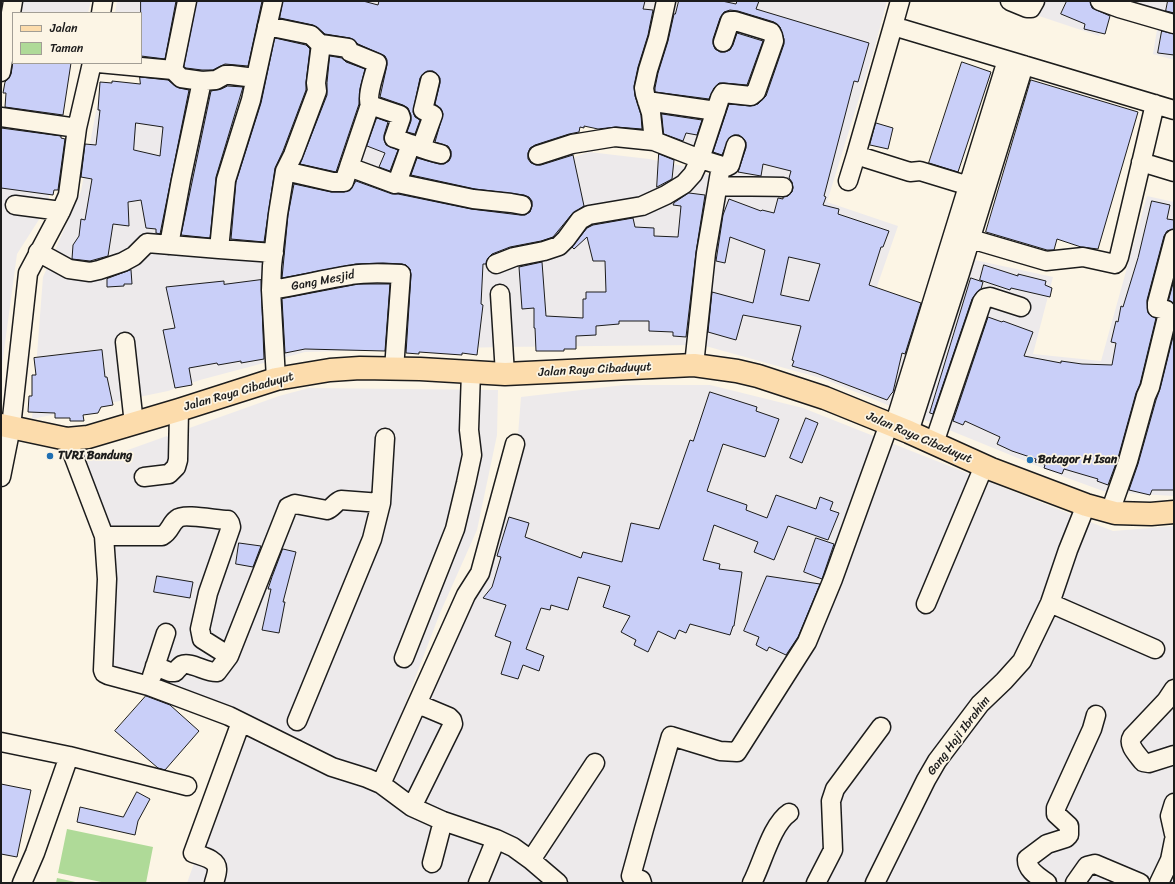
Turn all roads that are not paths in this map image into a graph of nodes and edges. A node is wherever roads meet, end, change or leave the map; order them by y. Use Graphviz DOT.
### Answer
graph roads {
  1 [pos="13,1"];
  2 [pos="103,1"];
  3 [pos="187,1"];
  4 [pos="274,1"];
  5 [pos="666,1"];
  6 [pos="900,1"];
  7 [pos="1010,1"];
  8 [pos="1035,1"];
  9 [pos="1100,1"];
  10 [pos="1120,5"];
  11 [pos="101,12"];
  12 [pos="1174,24"];
  13 [pos="267,26"];
  14 [pos="893,26"];
  15 [pos="723,42"];
  16 [pos="321,44"];
  17 [pos="1006,60"];
  18 [pos="92,64"];
  19 [pos="109,64"];
  20 [pos="1024,65"];
  21 [pos="173,70"];
  22 [pos="1,72"];
  23 [pos="255,78"];
  24 [pos="202,81"];
  25 [pos="430,81"];
  26 [pos="647,101"];
  27 [pos="1155,104"];
  28 [pos="370,105"];
  29 [pos="1174,110"];
  30 [pos="716,112"];
  31 [pos="1,117"];
  32 [pos="78,128"];
  33 [pos="654,141"];
  34 [pos="736,145"];
  35 [pos="416,146"];
  36 [pos="441,154"];
  37 [pos="538,155"];
  38 [pos="856,156"];
  39 [pos="700,159"];
  40 [pos="1141,162"];
  41 [pos="721,166"];
  42 [pos="349,167"];
  43 [pos="285,171"];
  44 [pos="1174,172"];
  45 [pos="848,181"];
  46 [pos="397,183"];
  47 [pos="718,186"];
  48 [pos="967,186"];
  49 [pos="783,187"];
  50 [pos="985,191"];
  51 [pos="522,205"];
  52 [pos="15,206"];
  53 [pos="62,211"];
  54 [pos="971,239"];
  55 [pos="1174,239"];
  56 [pos="169,244"];
  57 [pos="219,250"];
  58 [pos="38,252"];
  59 [pos="274,253"];
  60 [pos="496,264"];
  61 [pos="271,290"];
  62 [pos="500,294"];
  63 [pos="1021,307"];
  64 [pos="125,342"];
  65 [pos="694,365"];
  66 [pos="394,369"];
  67 [pos="471,372"];
  68 [pos="505,374"];
  69 [pos="276,379"];
  70 [pos="179,410"];
  71 [pos="134,424"];
  72 [pos="6,426"];
  73 [pos="897,427"];
  74 [pos="385,438"];
  75 [pos="67,439"];
  76 [pos="934,443"];
  77 [pos="515,444"];
  78 [pos="984,466"];
  79 [pos="1,477"];
  80 [pos="144,477"];
  81 [pos="381,503"];
  82 [pos="1086,505"];
  83 [pos="1110,512"];
  84 [pos="1174,512"];
  85 [pos="104,536"];
  86 [pos="1050,603"];
  87 [pos="926,604"];
  88 [pos="166,633"];
  89 [pos="1155,649"];
  90 [pos="230,656"];
  91 [pos="404,658"];
  92 [pos="156,666"];
  93 [pos="149,686"];
  94 [pos="1174,689"];
  95 [pos="418,704"];
  96 [pos="1096,715"];
  97 [pos="297,721"];
  98 [pos="241,722"];
  99 [pos="881,727"];
  100 [pos="1,742"];
  101 [pos="1174,755"];
  102 [pos="69,756"];
  103 [pos="595,763"];
  104 [pos="381,784"];
  105 [pos="187,786"];
  106 [pos="1174,804"];
  107 [pos="412,807"];
  108 [pos="789,813"];
  109 [pos="444,821"];
  110 [pos="1174,834"];
  111 [pos="496,840"];
  112 [pos="1174,840"];
  113 [pos="531,860"];
  114 [pos="432,863"];
  115 [pos="22,883"];
  116 [pos="214,883"];
  117 [pos="478,883"];
  118 [pos="558,883"];
  119 [pos="642,883"];
  120 [pos="752,883"];
  121 [pos="816,883"];
  122 [pos="875,883"];
  123 [pos="1047,883"];
  124 [pos="1075,883"];
  125 [pos="1140,883"];
  126 [pos="1159,883"];
  1 -- 22 [label="street"];
  2 -- 11 [label="street"];
  3 -- 21 [label="street"];
  4 -- 13 [label="street"];
  5 -- 26 [label="street"];
  6 -- 14 [label="street"];
  7 -- 8 [label="street"];
  9 -- 10 [label="street"];
  10 -- 12 [label="street"];
  13 -- 16 [label="street"];
  13 -- 23 [label="street"];
  14 -- 17 [label="street"];
  14 -- 38 [label="street"];
  15 -- 30 [label="street"];
  16 -- 28 [label="street"];
  16 -- 43 [label="street"];
  17 -- 20 [label="street"];
  17 -- 48 [label="street"];
  18 -- 32 [label="street"];
  19 -- 21 [label="street"];
  20 -- 27 [label="street"];
  20 -- 50 [label="street"];
  21 -- 24 [label="street"];
  23 -- 24 [label="street"];
  23 -- 57 [label="street"];
  24 -- 56 [label="street"];
  25 -- 35 [label="street"];
  26 -- 30 [label="street"];
  26 -- 33 [label="street"];
  27 -- 29 [label="street"];
  27 -- 40 [label="street"];
  28 -- 35 [label="street"];
  28 -- 42 [label="street"];
  30 -- 39 [label="street"];
  31 -- 32 [label="street"];
  32 -- 53 [label="street"];
  33 -- 37 [label="street"];
  33 -- 39 [label="street"];
  34 -- 41 [label="street"];
  35 -- 36 [label="street"];
  35 -- 46 [label="street"];
  38 -- 45 [label="street"];
  38 -- 48 [label="street"];
  39 -- 41 [label="street"];
  39 -- 60 [label="street"];
  40 -- 44 [label="street"];
  40 -- 54 [label="street"];
  41 -- 47 [label="street"];
  42 -- 43 [label="street"];
  42 -- 46 [label="street"];
  43 -- 59 [label="street"];
  46 -- 51 [label="street"];
  47 -- 49 [label="street"];
  47 -- 65 [label="street"];
  48 -- 50 [label="street"];
  48 -- 73 [label="street"];
  50 -- 54 [label="street"];
  52 -- 53 [label="street"];
  53 -- 58 [label="street"];
  54 -- 73 [label="street"];
  55 -- 83 [label="street"];
  56 -- 57 [label="street"];
  56 -- 58 [label="street"];
  57 -- 59 [label="street"];
  58 -- 72 [label="street"];
  59 -- 61 [label="street"];
  61 -- 66 [label="street, Gang Mesjid"];
  61 -- 69 [label="street"];
  62 -- 68 [label="street"];
  63 -- 76 [label="street"];
  64 -- 71 [label="street"];
  65 -- 68 [label="main road, Jalan Raya Cibaduyut"];
  65 -- 73 [label="main road, Jalan Raya Cibaduyut"];
  66 -- 67 [label="main road, Jalan Raya Cibaduyut"];
  66 -- 69 [label="main road, Jalan Raya Cibaduyut"];
  67 -- 68 [label="main road, Jalan Raya Cibaduyut"];
  67 -- 91 [label="street"];
  69 -- 70 [label="main road, Jalan Raya Cibaduyut"];
  70 -- 71 [label="main road, Jalan Raya Cibaduyut"];
  70 -- 80 [label="street"];
  71 -- 75 [label="main road, Jalan Raya Cibaduyut"];
  72 -- 75 [label="main road, Jalan Raya Cibaduyut"];
  72 -- 79 [label="street"];
  73 -- 76 [label="main road, Jalan Raya Cibaduyut"];
  73 -- 119 [label="street"];
  74 -- 81 [label="street"];
  75 -- 85 [label="street"];
  76 -- 78 [label="main road, Jalan Raya Cibaduyut"];
  77 -- 95 [label="street"];
  78 -- 82 [label="main road, Jalan Raya Cibaduyut"];
  78 -- 87 [label="street"];
  81 -- 90 [label="street"];
  81 -- 97 [label="street"];
  82 -- 83 [label="main road, Jalan Raya Cibaduyut"];
  82 -- 86 [label="street, Gang Haji Ibrahim"];
  83 -- 84 [label="main road, Jalan Raya Cibaduyut"];
  85 -- 90 [label="street"];
  85 -- 93 [label="street"];
  86 -- 89 [label="street"];
  86 -- 122 [label="street, Gang Haji Ibrahim"];
  88 -- 92 [label="street"];
  90 -- 92 [label="street"];
  92 -- 93 [label="street"];
  93 -- 98 [label="street"];
  94 -- 101 [label="street"];
  95 -- 104 [label="street"];
  95 -- 107 [label="street"];
  96 -- 123 [label="street"];
  98 -- 104 [label="street"];
  98 -- 116 [label="street"];
  99 -- 121 [label="street"];
  100 -- 102 [label="street"];
  102 -- 105 [label="street"];
  102 -- 115 [label="street"];
  103 -- 113 [label="street"];
  104 -- 107 [label="street"];
  106 -- 110 [label="street"];
  107 -- 109 [label="street"];
  108 -- 120 [label="street"];
  109 -- 111 [label="street"];
  109 -- 114 [label="street"];
  111 -- 113 [label="street"];
  111 -- 117 [label="street"];
  112 -- 126 [label="street"];
  113 -- 118 [label="street"];
  124 -- 125 [label="street"];
}
